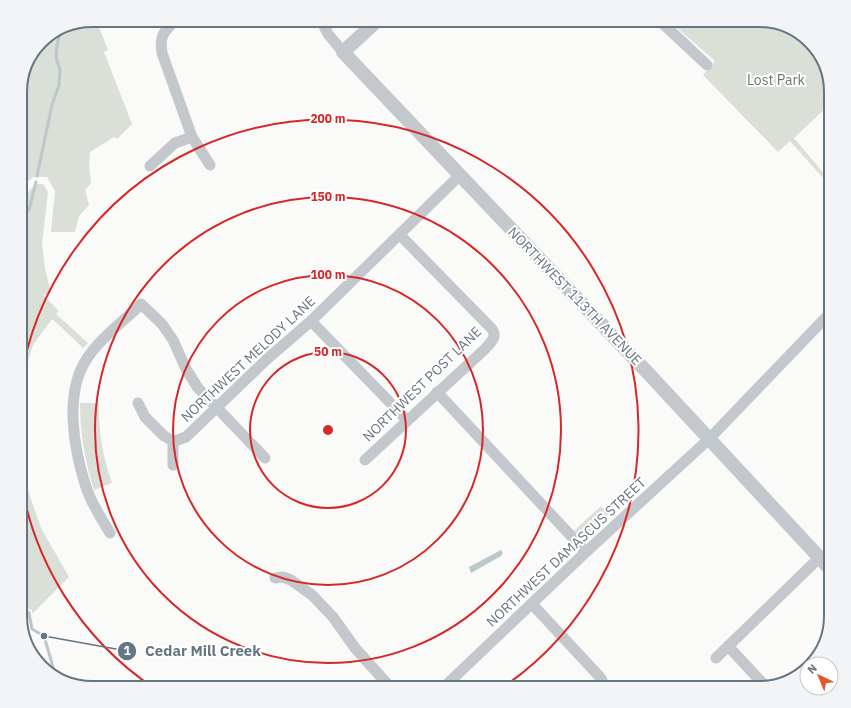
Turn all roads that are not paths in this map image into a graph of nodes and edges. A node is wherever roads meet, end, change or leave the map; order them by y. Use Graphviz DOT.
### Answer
graph roads {
  1 [pos="169,27"];
  2 [pos="325,27"];
  3 [pos="370,27"];
  4 [pos="666,27"];
  5 [pos="343,52"];
  6 [pos="707,65"];
  7 [pos="192,137"];
  8 [pos="150,166"];
  9 [pos="210,166"];
  10 [pos="460,176"];
  11 [pos="400,235"];
  12 [pos="824,319"];
  13 [pos="311,321"];
  14 [pos="437,392"];
  15 [pos="138,403"];
  16 [pos="217,407"];
  17 [pos="407,420"];
  18 [pos="709,439"];
  19 [pos="173,441"];
  20 [pos="265,458"];
  21 [pos="365,460"];
  22 [pos="173,465"];
  23 [pos="110,533"];
  24 [pos="586,552"];
  25 [pos="819,558"];
  26 [pos="824,563"];
  27 [pos="275,578"];
  28 [pos="532,604"];
  29 [pos="728,646"];
  30 [pos="716,658"];
  31 [pos="385,681"];
  32 [pos="450,681"];
  33 [pos="602,681"];
  34 [pos="760,681"];
  1 -- 7 [label="street"];
  2 -- 5 [label="street, NORTHWEST 113TH AVENUE"];
  3 -- 5 [label="street"];
  4 -- 6 [label="street"];
  5 -- 10 [label="street, NORTHWEST 113TH AVENUE"];
  7 -- 8 [label="street"];
  7 -- 9 [label="street"];
  10 -- 11 [label="street, NORTHWEST MELODY LANE"];
  10 -- 18 [label="street, NORTHWEST 113TH AVENUE"];
  11 -- 13 [label="street, NORTHWEST MELODY LANE"];
  11 -- 14 [label="street, NORTHWEST POST LANE"];
  12 -- 18 [label="street, NORTHWEST DAMASCUS STREET"];
  13 -- 16 [label="street, NORTHWEST MELODY LANE"];
  13 -- 17 [label="street"];
  14 -- 17 [label="street, NORTHWEST POST LANE"];
  14 -- 24 [label="street"];
  15 -- 19 [label="street"];
  16 -- 19 [label="street, NORTHWEST MELODY LANE"];
  16 -- 20 [label="street"];
  16 -- 23 [label="street"];
  17 -- 21 [label="street, NORTHWEST POST LANE"];
  18 -- 24 [label="street, NORTHWEST DAMASCUS STREET"];
  18 -- 25 [label="street, NORTHWEST 113TH AVENUE"];
  19 -- 22 [label="street"];
  24 -- 28 [label="street, NORTHWEST DAMASCUS STREET"];
  25 -- 26 [label="street, NORTHWEST 113TH AVENUE"];
  25 -- 29 [label="street"];
  27 -- 31 [label="street"];
  28 -- 32 [label="street, NORTHWEST DAMASCUS STREET"];
  28 -- 33 [label="street"];
  29 -- 30 [label="street"];
  29 -- 34 [label="street"];
}
